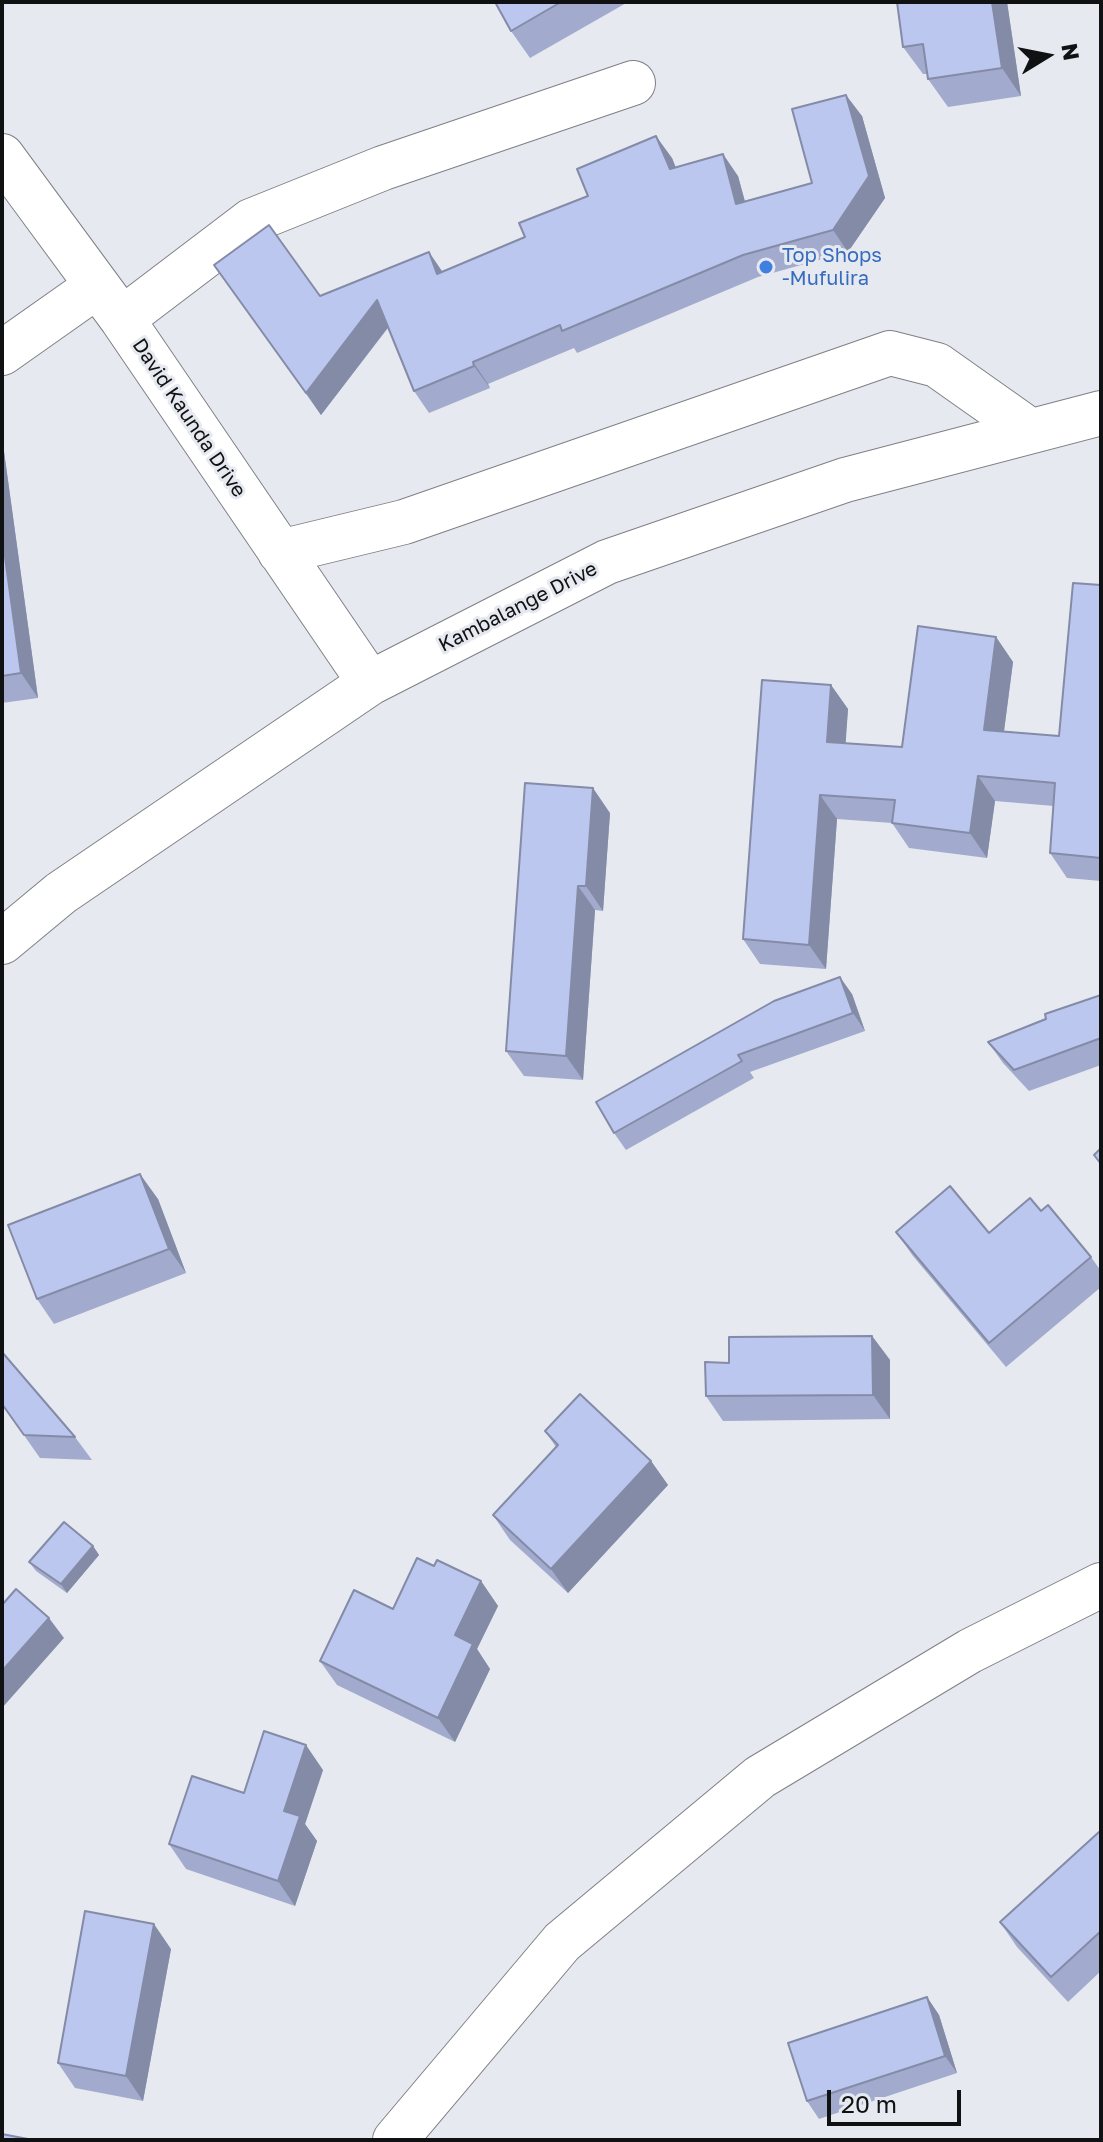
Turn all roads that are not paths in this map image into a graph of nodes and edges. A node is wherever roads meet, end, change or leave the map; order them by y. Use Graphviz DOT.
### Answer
graph roads {
  1 [pos="633,83"];
  2 [pos="2,156"];
  3 [pos="109,302"];
  4 [pos="2,353"];
  5 [pos="1101,413"];
  6 [pos="1029,430"];
  7 [pos="280,552"];
  8 [pos="370,683"];
  9 [pos="2,942"];
  10 [pos="1101,1585"];
  11 [pos="395,2140"];
  1 -- 3 [label="street"];
  2 -- 3 [label="street, David Kaunda Drive"];
  3 -- 4 [label="street"];
  3 -- 7 [label="street, David Kaunda Drive"];
  5 -- 6 [label="street, Kambalange Drive"];
  6 -- 7 [label="street"];
  6 -- 8 [label="street, Kambalange Drive"];
  7 -- 8 [label="street, David Kaunda Drive"];
  8 -- 9 [label="street, Kambalange Drive"];
  10 -- 11 [label="street"];
}
